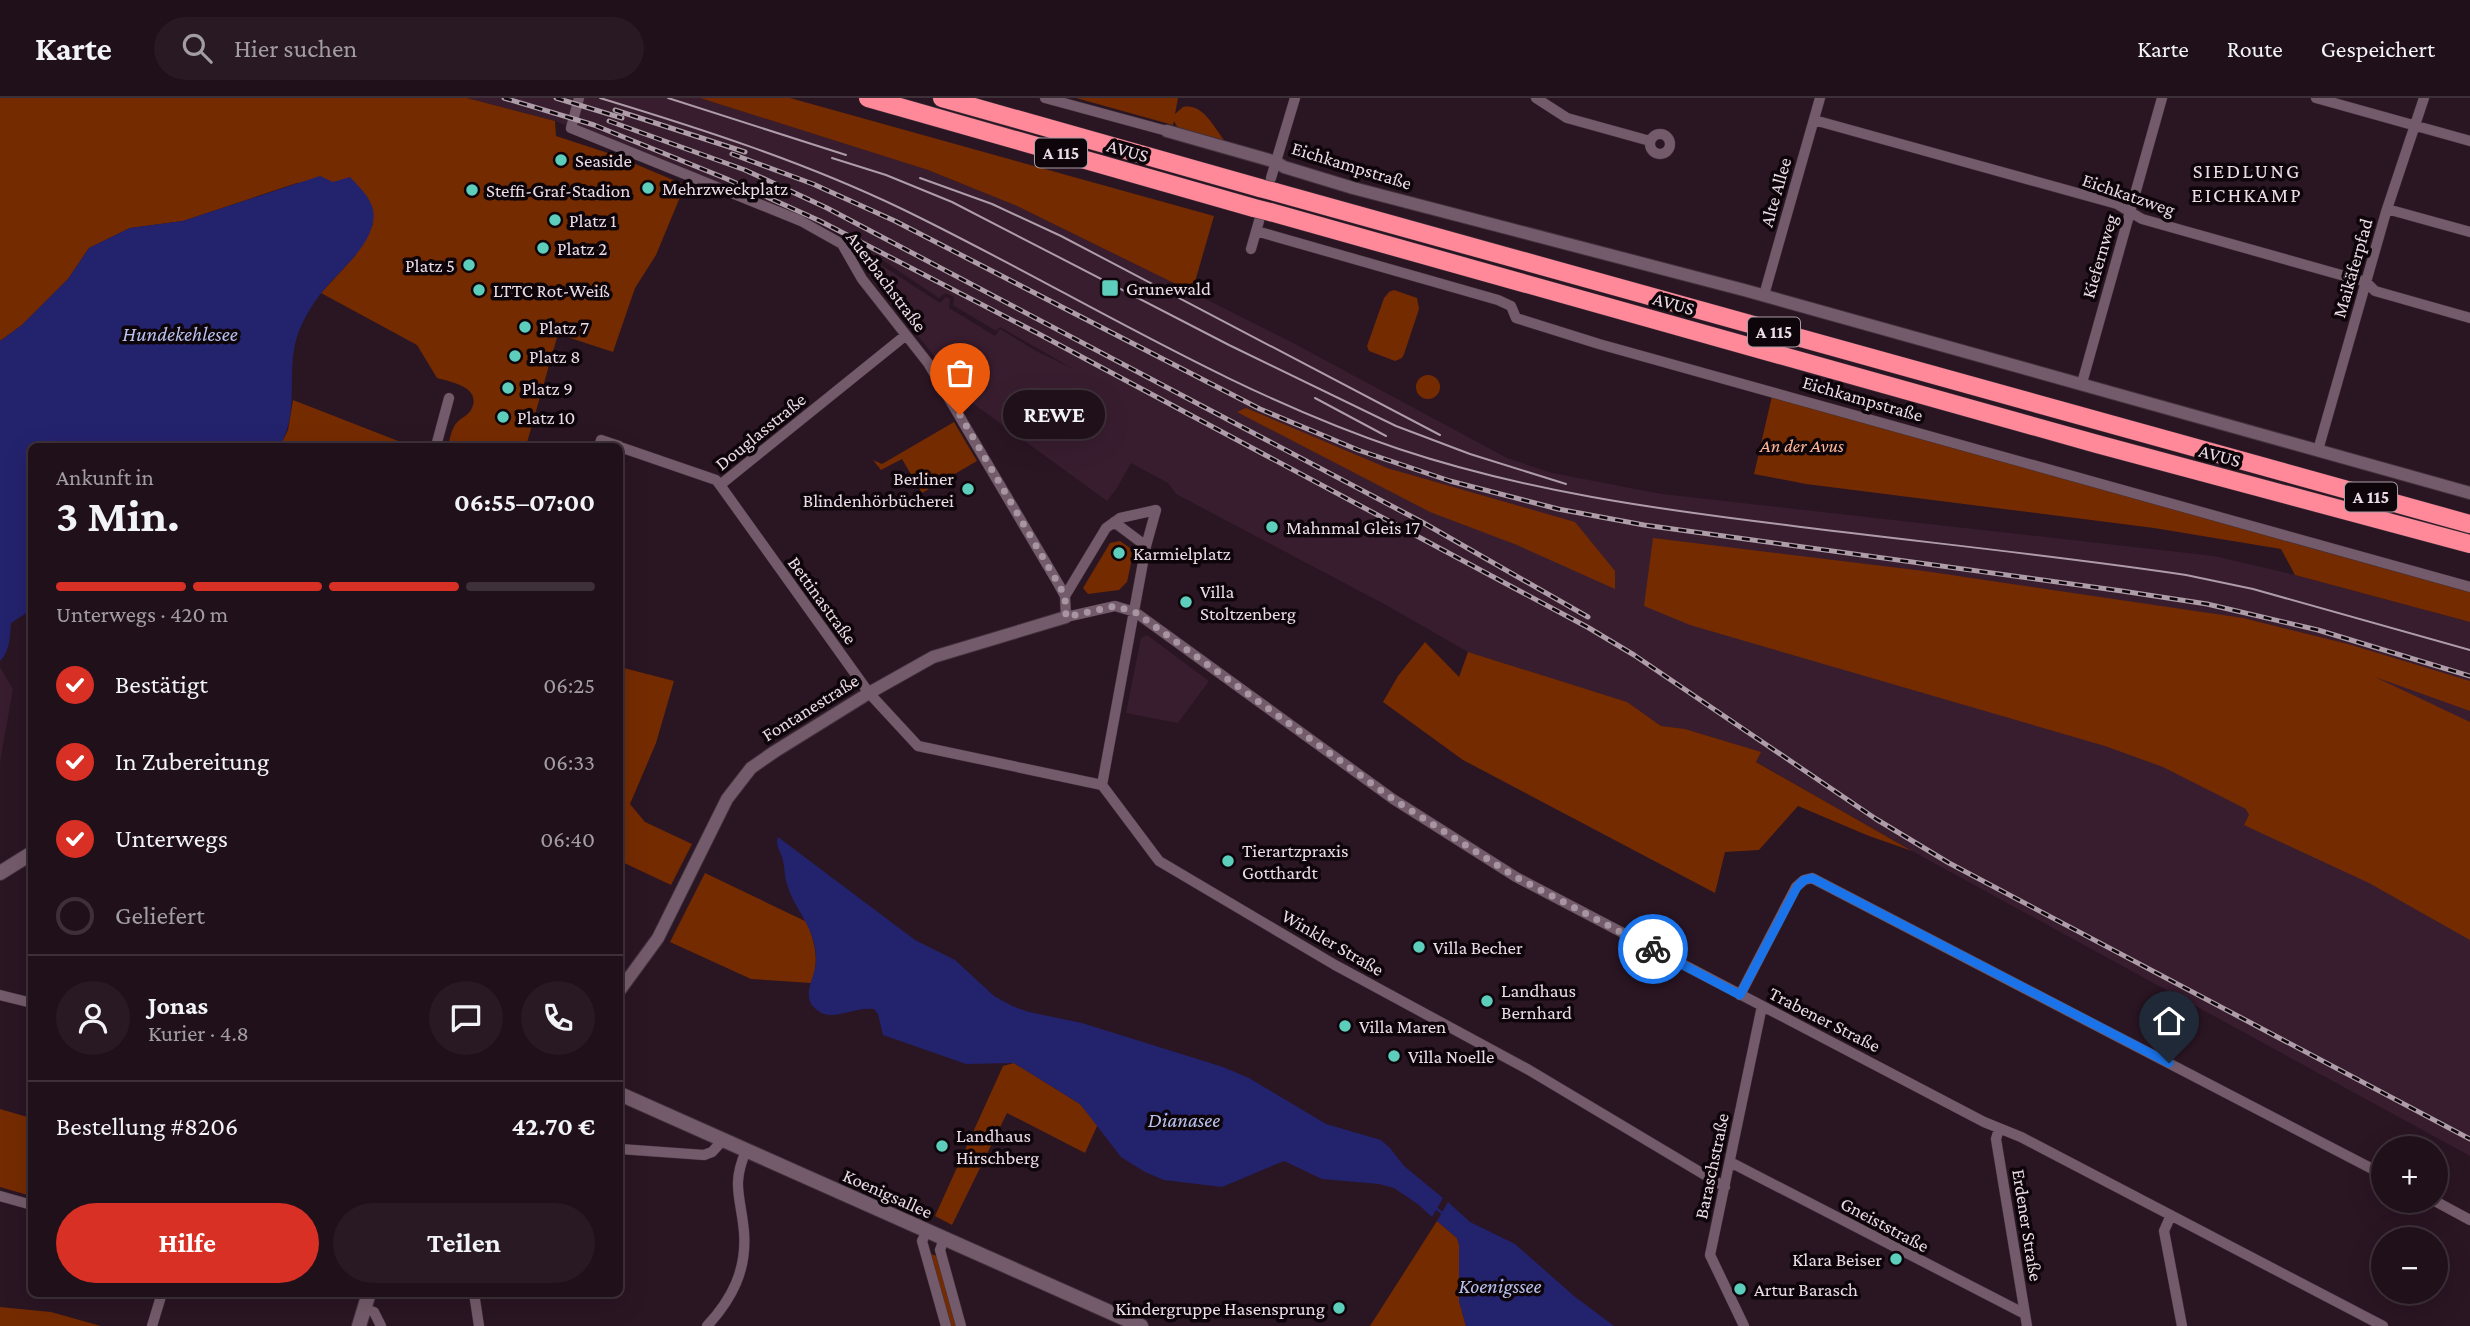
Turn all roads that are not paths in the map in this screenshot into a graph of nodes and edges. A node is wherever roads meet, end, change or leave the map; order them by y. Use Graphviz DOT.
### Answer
graph roads {
  1 [pos="579,98"];
  2 [pos="868,98"];
  3 [pos="942,98"];
  4 [pos="1045,98"];
  5 [pos="1295,98"];
  6 [pos="1536,98"];
  7 [pos="1820,98"];
  8 [pos="2162,98"];
  9 [pos="2316,98"];
  10 [pos="2424,98"];
  11 [pos="1814,120"];
  12 [pos="2415,126"];
  13 [pos="1167,131"];
  14 [pos="1650,141"];
  15 [pos="2470,141"];
  16 [pos="1276,162"];
  17 [pos="1269,186"];
  18 [pos="2387,209"];
  19 [pos="2130,212"];
  20 [pos="1260,218"];
  21 [pos="2470,232"];
  22 [pos="1251,249"];
  23 [pos="2366,282"];
  24 [pos="1765,295"];
  25 [pos="2470,318"];
  26 [pos="906,335"];
  27 [pos="2082,383"];
  28 [pos="449,398"];
  29 [pos="437,443"];
  30 [pos="2097,444"];
  31 [pos="623,447"];
  32 [pos="2318,450"];
  33 [pos="720,485"];
  34 [pos="2470,493"];
  35 [pos="1114,522"];
  36 [pos="2470,524"];
  37 [pos="2470,544"];
  38 [pos="1146,546"];
  39 [pos="2470,553"];
  40 [pos="2470,587"];
  41 [pos="1065,597"];
  42 [pos="1135,612"];
  43 [pos="1066,617"];
  44 [pos="869,693"];
  45 [pos="1102,785"];
  46 [pos="28,856"];
  47 [pos="0,873"];
  48 [pos="623,986"];
  49 [pos="0,995"];
  50 [pos="1740,995"];
  51 [pos="28,1002"];
  52 [pos="1762,1006"];
  53 [pos="623,1095"];
  54 [pos="1999,1129"];
  55 [pos="723,1140"];
  56 [pos="623,1149"];
  57 [pos="746,1151"];
  58 [pos="1730,1162"];
  59 [pos="2371,1168"];
  60 [pos="1725,1187"];
  61 [pos="0,1196"];
  62 [pos="28,1204"];
  63 [pos="2448,1208"];
  64 [pos="2171,1215"];
  65 [pos="2470,1220"];
  66 [pos="927,1231"];
  67 [pos="944,1239"];
  68 [pos="161,1297"];
  69 [pos="368,1297"];
  70 [pos="475,1297"];
  71 [pos="364,1309"];
  72 [pos="2025,1314"];
  73 [pos="152,1326"];
  74 [pos="359,1326"];
  75 [pos="381,1326"];
  76 [pos="479,1326"];
  77 [pos="707,1326"];
  78 [pos="946,1326"];
  79 [pos="961,1326"];
  80 [pos="1142,1326"];
  81 [pos="1744,1326"];
  82 [pos="2027,1326"];
  83 [pos="2182,1326"];
  84 [pos="2383,1326"];
  1 -- 26 [label="street, Auerbachstraße"];
  2 -- 20 [label="highway, AVUS / A 115"];
  3 -- 17 [label="highway, AVUS / A 115"];
  4 -- 13 [label="street, Eichkampstraße"];
  5 -- 16 [label="street"];
  6 -- 14 [label="street"];
  7 -- 11 [label="street, Alte Allee"];
  8 -- 19 [label="street, Kiefernweg"];
  9 -- 12 [label="street"];
  10 -- 12 [label="street, Maikäferpfad"];
  11 -- 19 [label="street, Eichkatzweg"];
  11 -- 24 [label="street, Alte Allee"];
  12 -- 15 [label="street"];
  12 -- 18 [label="street, Maikäferpfad"];
  13 -- 16 [label="street, Eichkampstraße"];
  16 -- 17 [label="street, Eichkampstraße"];
  16 -- 24 [label="street, Eichkampstraße"];
  17 -- 36 [label="highway, AVUS / A 115"];
  18 -- 21 [label="street"];
  18 -- 23 [label="street, Maikäferpfad"];
  19 -- 23 [label="street, Eichkatzweg"];
  19 -- 27 [label="street, Kiefernweg"];
  20 -- 22 [label="street"];
  20 -- 30 [label="highway, AVUS / A 115"];
  20 -- 40 [label="street, Eichkampstraße"];
  23 -- 25 [label="street, Eichkatzweg"];
  23 -- 32 [label="street, Maikäferpfad"];
  24 -- 27 [label="street, Eichkampstraße"];
  26 -- 33 [label="street, Douglasstraße"];
  26 -- 41 [label="street, Auerbachstraße"];
  27 -- 32 [label="street, Eichkampstraße"];
  28 -- 29 [label="street"];
  30 -- 37 [label="highway, AVUS / A 115"];
  30 -- 39 [label="highway"];
  31 -- 33 [label="street, Douglasstraße"];
  32 -- 34 [label="street, Eichkampstraße"];
  33 -- 44 [label="street, Bettinastraße"];
  35 -- 38 [label="street"];
  35 -- 38 [label="street"];
  35 -- 41 [label="street"];
  38 -- 42 [label="street"];
  41 -- 43 [label="street, Auerbachstraße"];
  42 -- 43 [label="street, Fontanestraße"];
  42 -- 45 [label="street"];
  42 -- 50 [label="street, Trabener Straße"];
  43 -- 44 [label="street, Fontanestraße"];
  44 -- 45 [label="street, Bettinastraße"];
  44 -- 48 [label="street, Fontanestraße"];
  45 -- 60 [label="street, Winkler Straße"];
  46 -- 47 [label="main road"];
  49 -- 51 [label="street"];
  50 -- 52 [label="street, Trabener Straße"];
  50 -- 59 [label="street"];
  52 -- 54 [label="street, Trabener Straße"];
  52 -- 58 [label="street, Baraschstraße"];
  53 -- 55 [label="main road, Koenigsallee"];
  54 -- 64 [label="street, Trabener Straße"];
  54 -- 72 [label="street, Erdener Straße"];
  55 -- 56 [label="street"];
  55 -- 57 [label="main road, Koenigsallee"];
  57 -- 66 [label="main road, Koenigsallee"];
  57 -- 77 [label="street"];
  58 -- 60 [label="street, Baraschstraße"];
  58 -- 72 [label="street, Gneiststraße"];
  60 -- 81 [label="street, Baraschstraße"];
  61 -- 62 [label="street"];
  63 -- 65 [label="street"];
  64 -- 83 [label="street"];
  64 -- 84 [label="street, Trabener Straße"];
  66 -- 67 [label="main road, Koenigsallee"];
  66 -- 78 [label="street"];
  67 -- 79 [label="street"];
  67 -- 80 [label="main road, Koenigsallee"];
  68 -- 73 [label="street"];
  69 -- 71 [label="main road"];
  70 -- 76 [label="street"];
  71 -- 74 [label="main road"];
  71 -- 75 [label="street"];
  72 -- 82 [label="street, Erdener Straße"];
}
